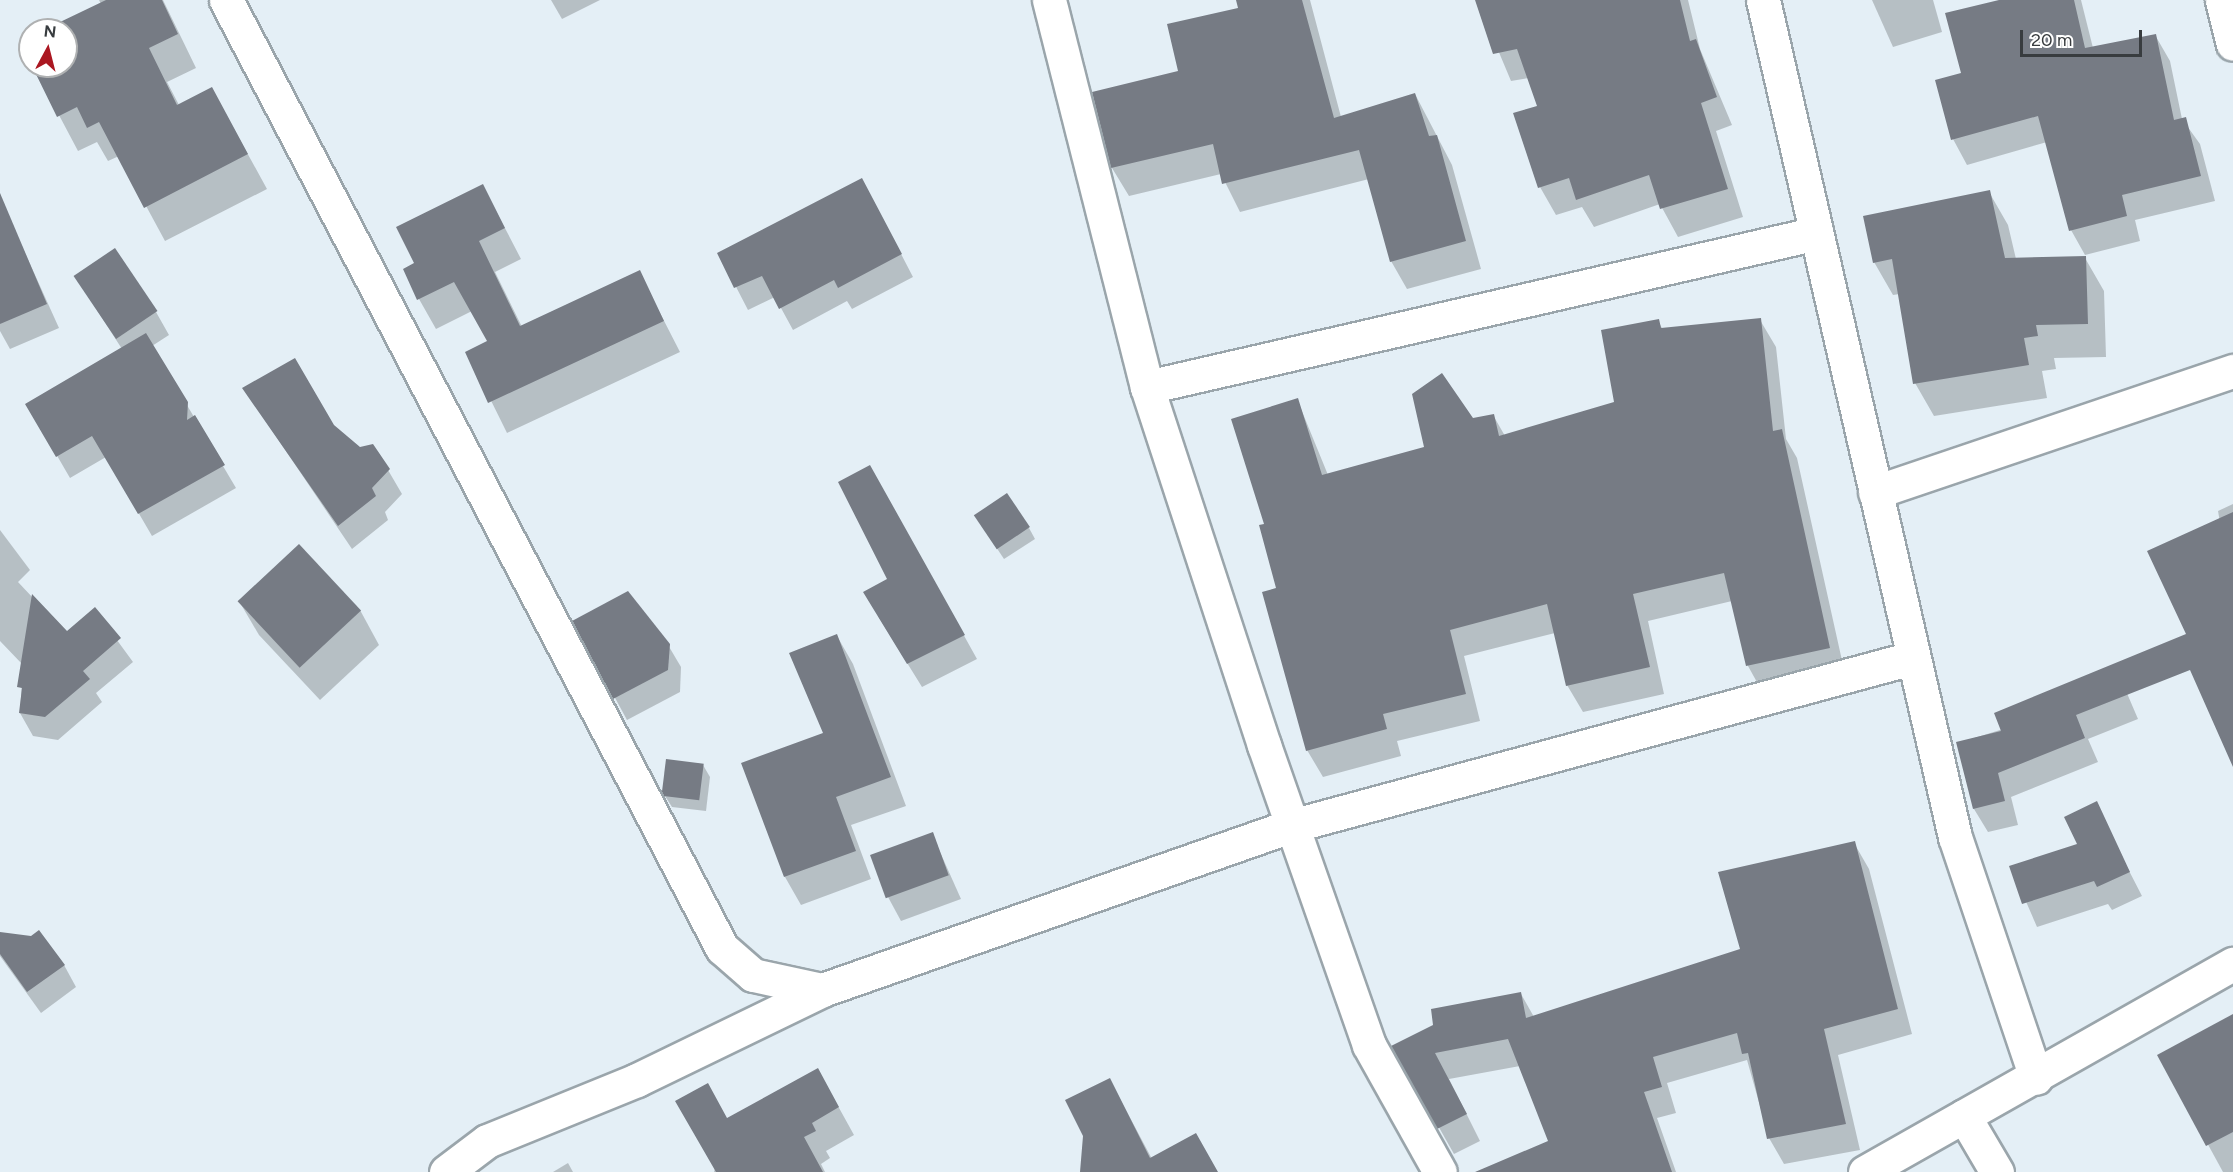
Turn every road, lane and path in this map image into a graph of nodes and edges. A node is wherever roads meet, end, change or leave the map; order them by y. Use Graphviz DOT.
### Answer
graph roads {
  1 [pos="226,0"];
  2 [pos="1049,0"];
  3 [pos="1763,0"];
  4 [pos="2222,0"];
  5 [pos="2233,44"];
  6 [pos="1817,233"];
  7 [pos="2233,371"];
  8 [pos="1148,387"];
  9 [pos="1875,492"];
  10 [pos="1912,657"];
  11 [pos="1291,826"];
  12 [pos="2233,964"];
  13 [pos="822,990"];
  14 [pos="2036,1078"];
  15 [pos="1964,1116"];
  16 [pos="446,1172"];
  17 [pos="1440,1172"];
  18 [pos="1865,1172"];
  19 [pos="1997,1172"];
  1 -- 13 [label="street"];
  2 -- 8 [label="street"];
  3 -- 6 [label="street"];
  4 -- 5 [label="street"];
  6 -- 8 [label="street"];
  6 -- 9 [label="street"];
  7 -- 9 [label="street"];
  8 -- 11 [label="street"];
  9 -- 10 [label="street"];
  10 -- 11 [label="street"];
  10 -- 14 [label="street"];
  11 -- 13 [label="street"];
  11 -- 17 [label="street"];
  12 -- 14 [label="street"];
  13 -- 16 [label="street"];
  14 -- 15 [label="street"];
  15 -- 18 [label="street"];
  15 -- 19 [label="street"];
}
